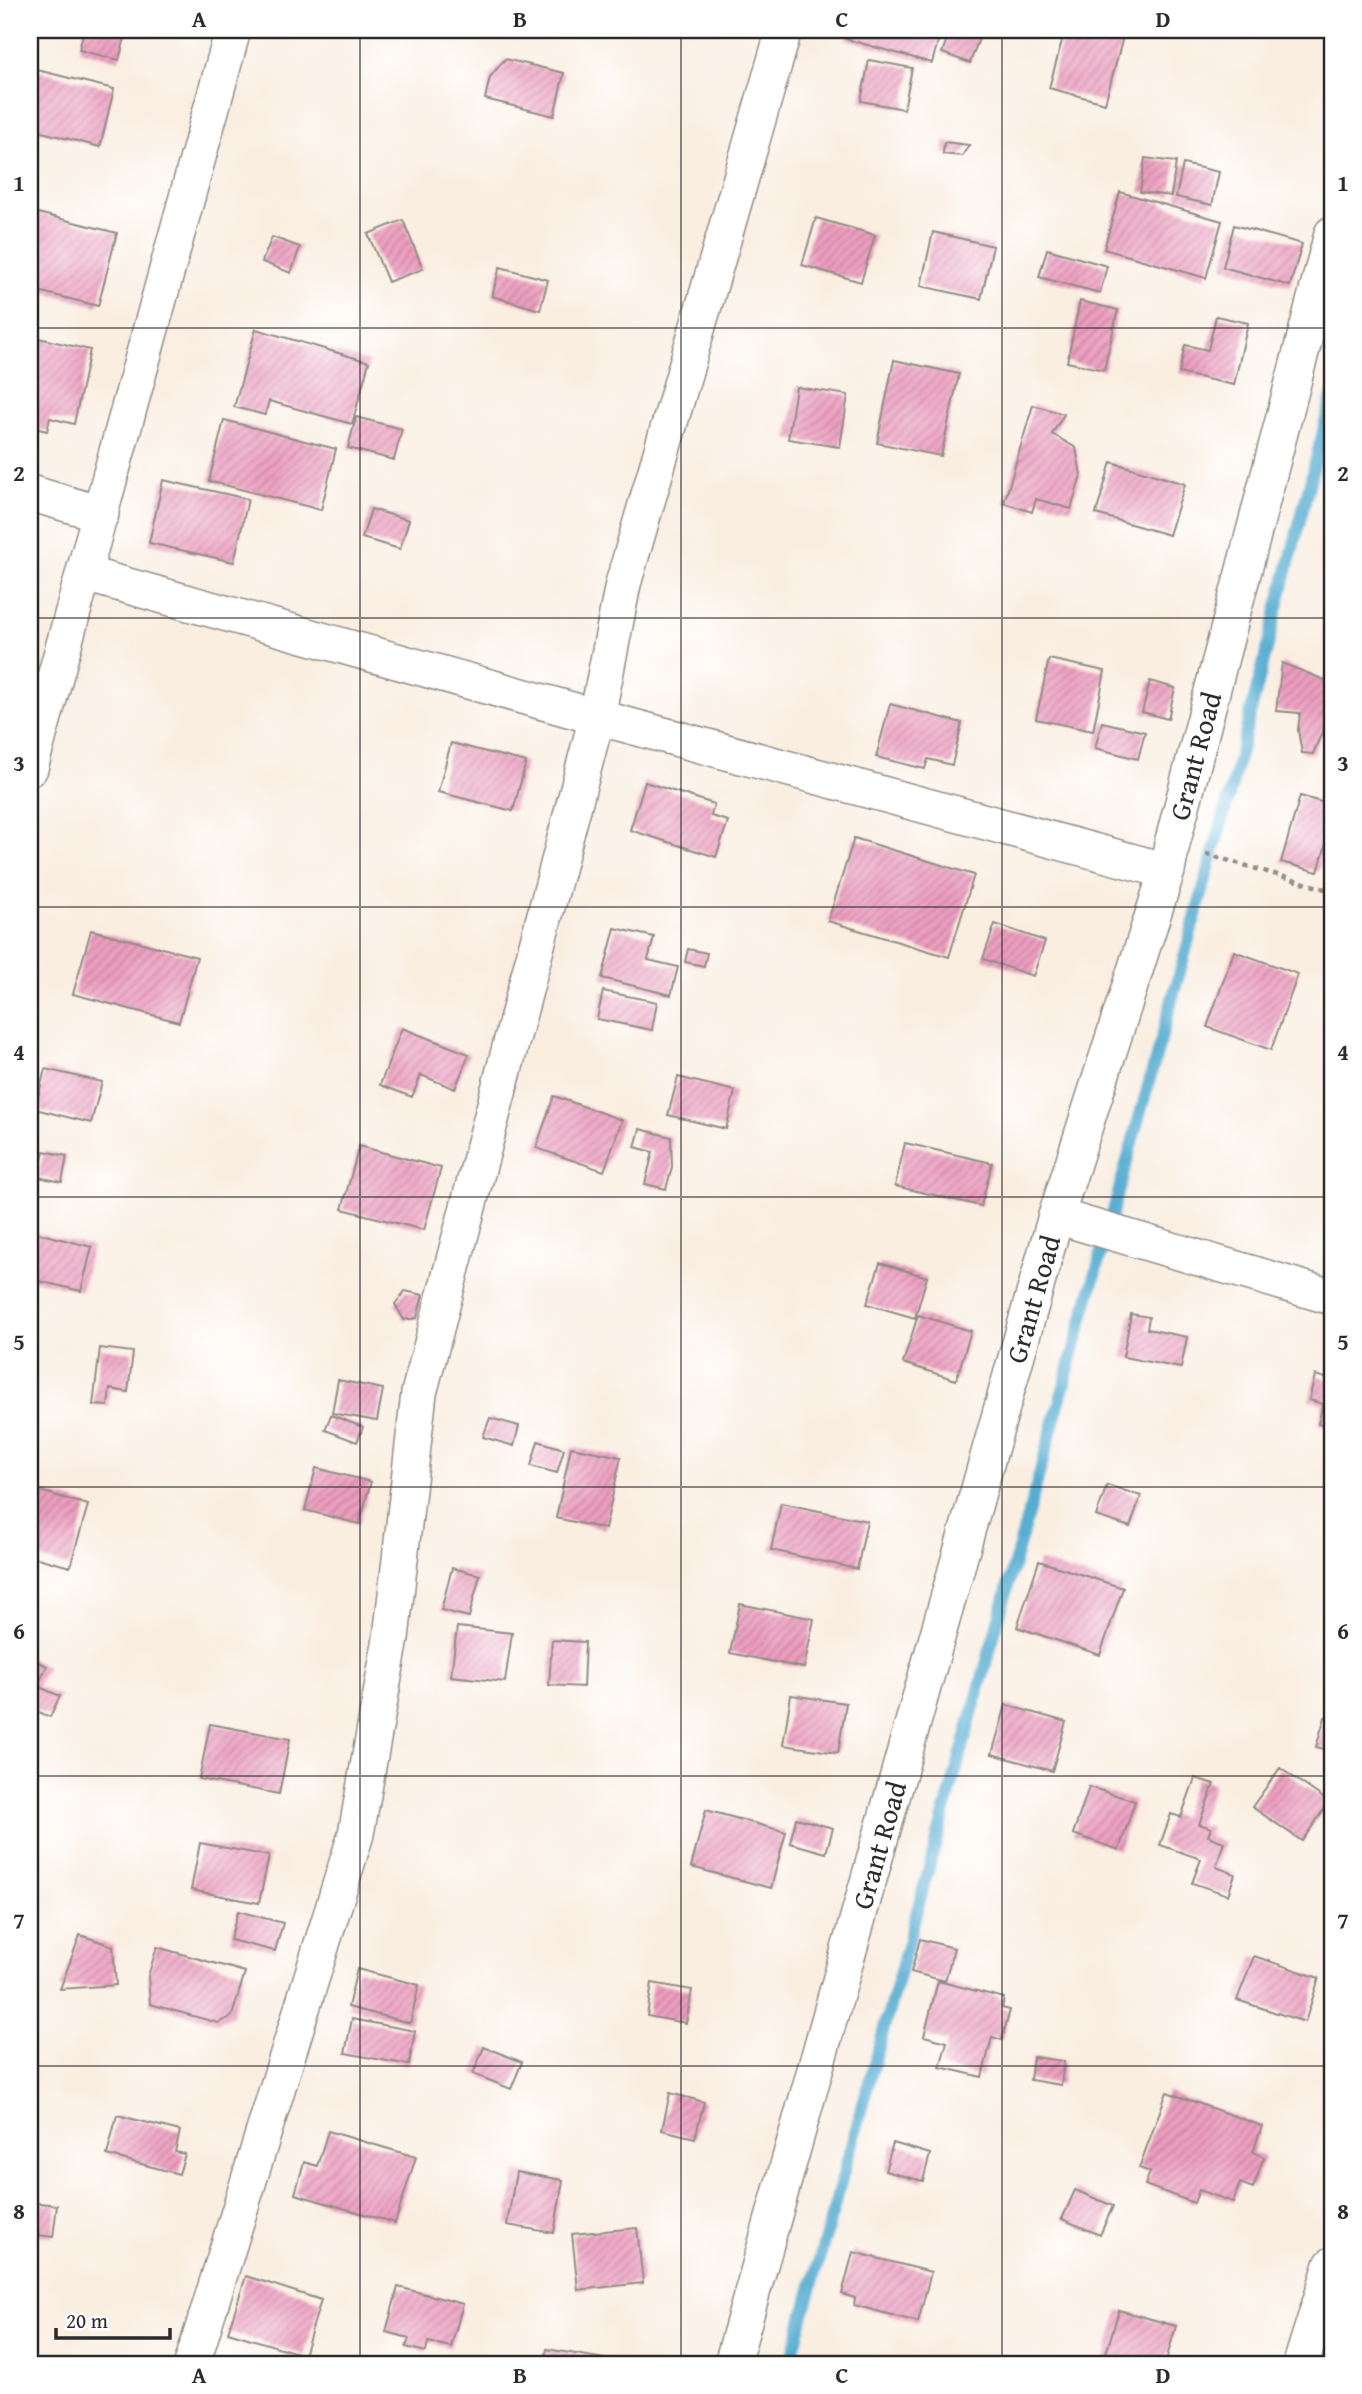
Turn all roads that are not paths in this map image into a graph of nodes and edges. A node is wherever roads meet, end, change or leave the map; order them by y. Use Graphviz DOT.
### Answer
graph roads {
  1 [pos="233,30"];
  2 [pos="784,30"];
  3 [pos="1332,234"];
  4 [pos="30,493"];
  5 [pos="101,514"];
  6 [pos="85,574"];
  7 [pos="597,718"];
  8 [pos="30,768"];
  9 [pos="1169,857"];
  10 [pos="1056,1216"];
  11 [pos="1332,1297"];
  12 [pos="1332,2265"];
  13 [pos="192,2364"];
  14 [pos="732,2364"];
  15 [pos="1301,2364"];
  1 -- 5 [label="street"];
  2 -- 7 [label="street"];
  3 -- 9 [label="street, Grant Road"];
  4 -- 5 [label="street"];
  5 -- 6 [label="street"];
  6 -- 7 [label="street"];
  6 -- 8 [label="street"];
  7 -- 9 [label="street"];
  7 -- 13 [label="street"];
  9 -- 10 [label="street, Grant Road"];
  10 -- 11 [label="street"];
  10 -- 14 [label="street, Grant Road"];
  12 -- 15 [label="street"];
}
